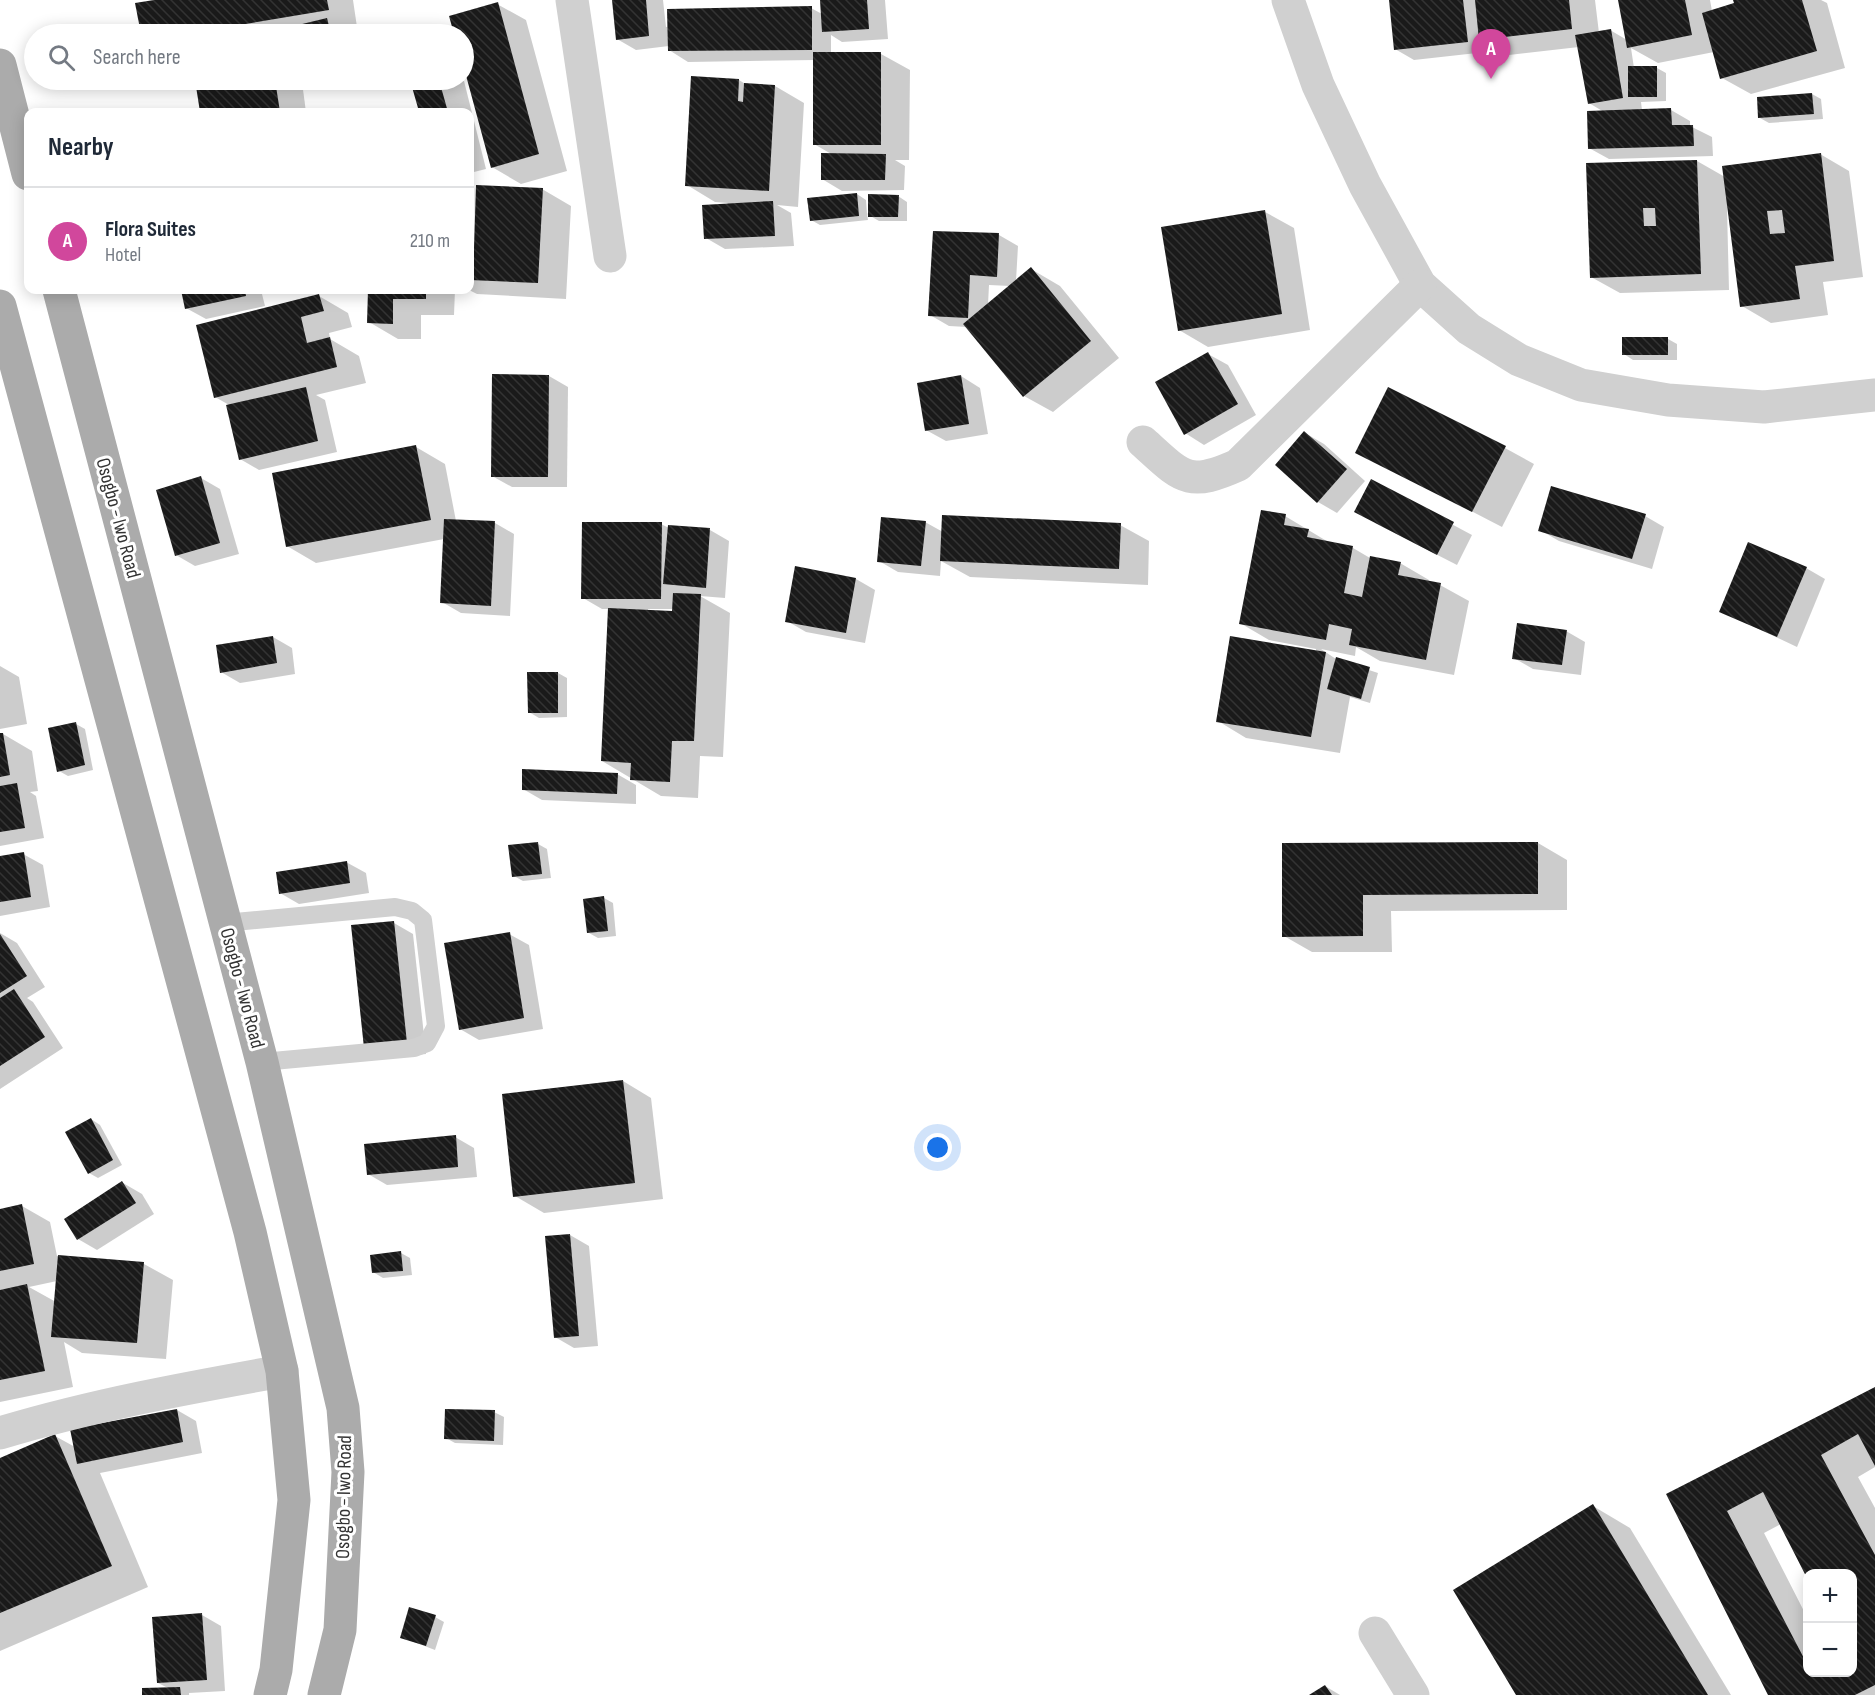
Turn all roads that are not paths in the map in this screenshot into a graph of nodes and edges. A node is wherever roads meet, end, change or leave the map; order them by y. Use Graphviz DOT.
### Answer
graph roads {
  1 [pos="572,0"];
  2 [pos="1288,0"];
  3 [pos="0,65"];
  4 [pos="24,158"];
  5 [pos="610,256"];
  6 [pos="1420,285"];
  7 [pos="60,294"];
  8 [pos="0,306"];
  9 [pos="4,338"];
  10 [pos="1875,395"];
  11 [pos="1143,442"];
  12 [pos="224,923"];
  13 [pos="262,1062"];
  14 [pos="282,1371"];
  15 [pos="0,1433"];
  16 [pos="1375,1633"];
  17 [pos="270,1695"];
  18 [pos="324,1695"];
  19 [pos="1413,1695"];
  1 -- 5 [label="street"];
  2 -- 6 [label="street"];
  3 -- 4 [label="main road"];
  6 -- 10 [label="street"];
  6 -- 11 [label="street"];
  7 -- 12 [label="main road, Osogbo - Iwo Road"];
  8 -- 9 [label="main road"];
  9 -- 14 [label="main road"];
  12 -- 13 [label="main road, Osogbo - Iwo Road"];
  12 -- 13 [label="lane"];
  13 -- 18 [label="main road, Osogbo - Iwo Road"];
  14 -- 15 [label="street"];
  14 -- 17 [label="main road"];
  16 -- 19 [label="street"];
}
